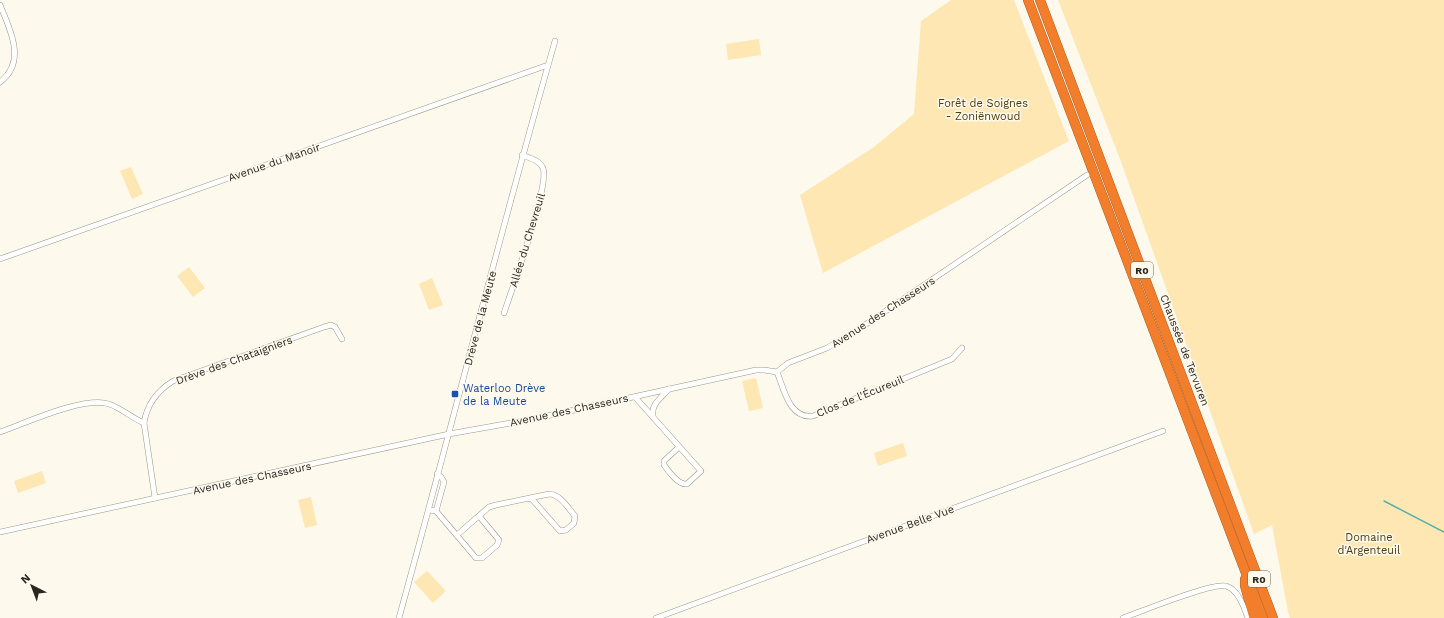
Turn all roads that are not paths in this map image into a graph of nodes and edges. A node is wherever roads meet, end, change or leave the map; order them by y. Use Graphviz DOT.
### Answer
graph roads {
  1 [pos="1028,0"];
  2 [pos="1040,0"];
  3 [pos="0,5"];
  4 [pos="555,41"];
  5 [pos="548,65"];
  6 [pos="0,82"];
  7 [pos="522,155"];
  8 [pos="1087,175"];
  9 [pos="0,259"];
  10 [pos="504,313"];
  11 [pos="342,339"];
  12 [pos="962,348"];
  13 [pos="778,372"];
  14 [pos="668,389"];
  15 [pos="635,396"];
  16 [pos="654,417"];
  17 [pos="144,423"];
  18 [pos="0,432"];
  19 [pos="1163,432"];
  20 [pos="449,434"];
  21 [pos="679,446"];
  22 [pos="437,474"];
  23 [pos="155,498"];
  24 [pos="531,498"];
  25 [pos="428,510"];
  26 [pos="436,511"];
  27 [pos="479,516"];
  28 [pos="0,532"];
  29 [pos="457,535"];
  30 [pos="1245,572"];
  31 [pos="399,618"];
  32 [pos="656,618"];
  33 [pos="1123,618"];
  34 [pos="1248,618"];
  35 [pos="1254,618"];
  36 [pos="1263,618"];
  37 [pos="1273,618"];
  1 -- 30 [label="highway, Chaussée de Tervuren / R0"];
  2 -- 37 [label="highway, Chaussée de Tervuren / R0"];
  3 -- 6 [label="street"];
  4 -- 5 [label="street, Drève de la Meute"];
  5 -- 7 [label="street, Drève de la Meute"];
  5 -- 9 [label="street, Avenue du Manoir"];
  7 -- 10 [label="street, Allée du Chevreuil"];
  7 -- 20 [label="street, Drève de la Meute"];
  8 -- 13 [label="street, Avenue des Chasseurs"];
  11 -- 17 [label="street, Drève des Chataigniers"];
  12 -- 13 [label="street, Clos de l'Écureuil"];
  13 -- 14 [label="street, Avenue des Chasseurs"];
  14 -- 15 [label="street, Avenue des Chasseurs"];
  14 -- 16 [label="street"];
  15 -- 16 [label="street"];
  15 -- 20 [label="street, Avenue des Chasseurs"];
  16 -- 21 [label="street"];
  17 -- 18 [label="street"];
  17 -- 23 [label="street, Drève des Chataigniers"];
  19 -- 32 [label="street, Avenue Belle Vue"];
  20 -- 22 [label="street, Drève de la Meute"];
  20 -- 23 [label="street, Avenue des Chasseurs"];
  21 -- 21 [label="street"];
  22 -- 25 [label="street, Drève de la Meute"];
  22 -- 26 [label="street"];
  23 -- 28 [label="street, Avenue des Chasseurs"];
  24 -- 24 [label="street"];
  24 -- 27 [label="street"];
  25 -- 26 [label="street"];
  25 -- 31 [label="street, Drève de la Meute"];
  26 -- 29 [label="street"];
  27 -- 29 [label="street"];
  27 -- 29 [label="street"];
  30 -- 35 [label="highway"];
  30 -- 36 [label="highway, R0"];
  33 -- 34 [label="street"];
}
